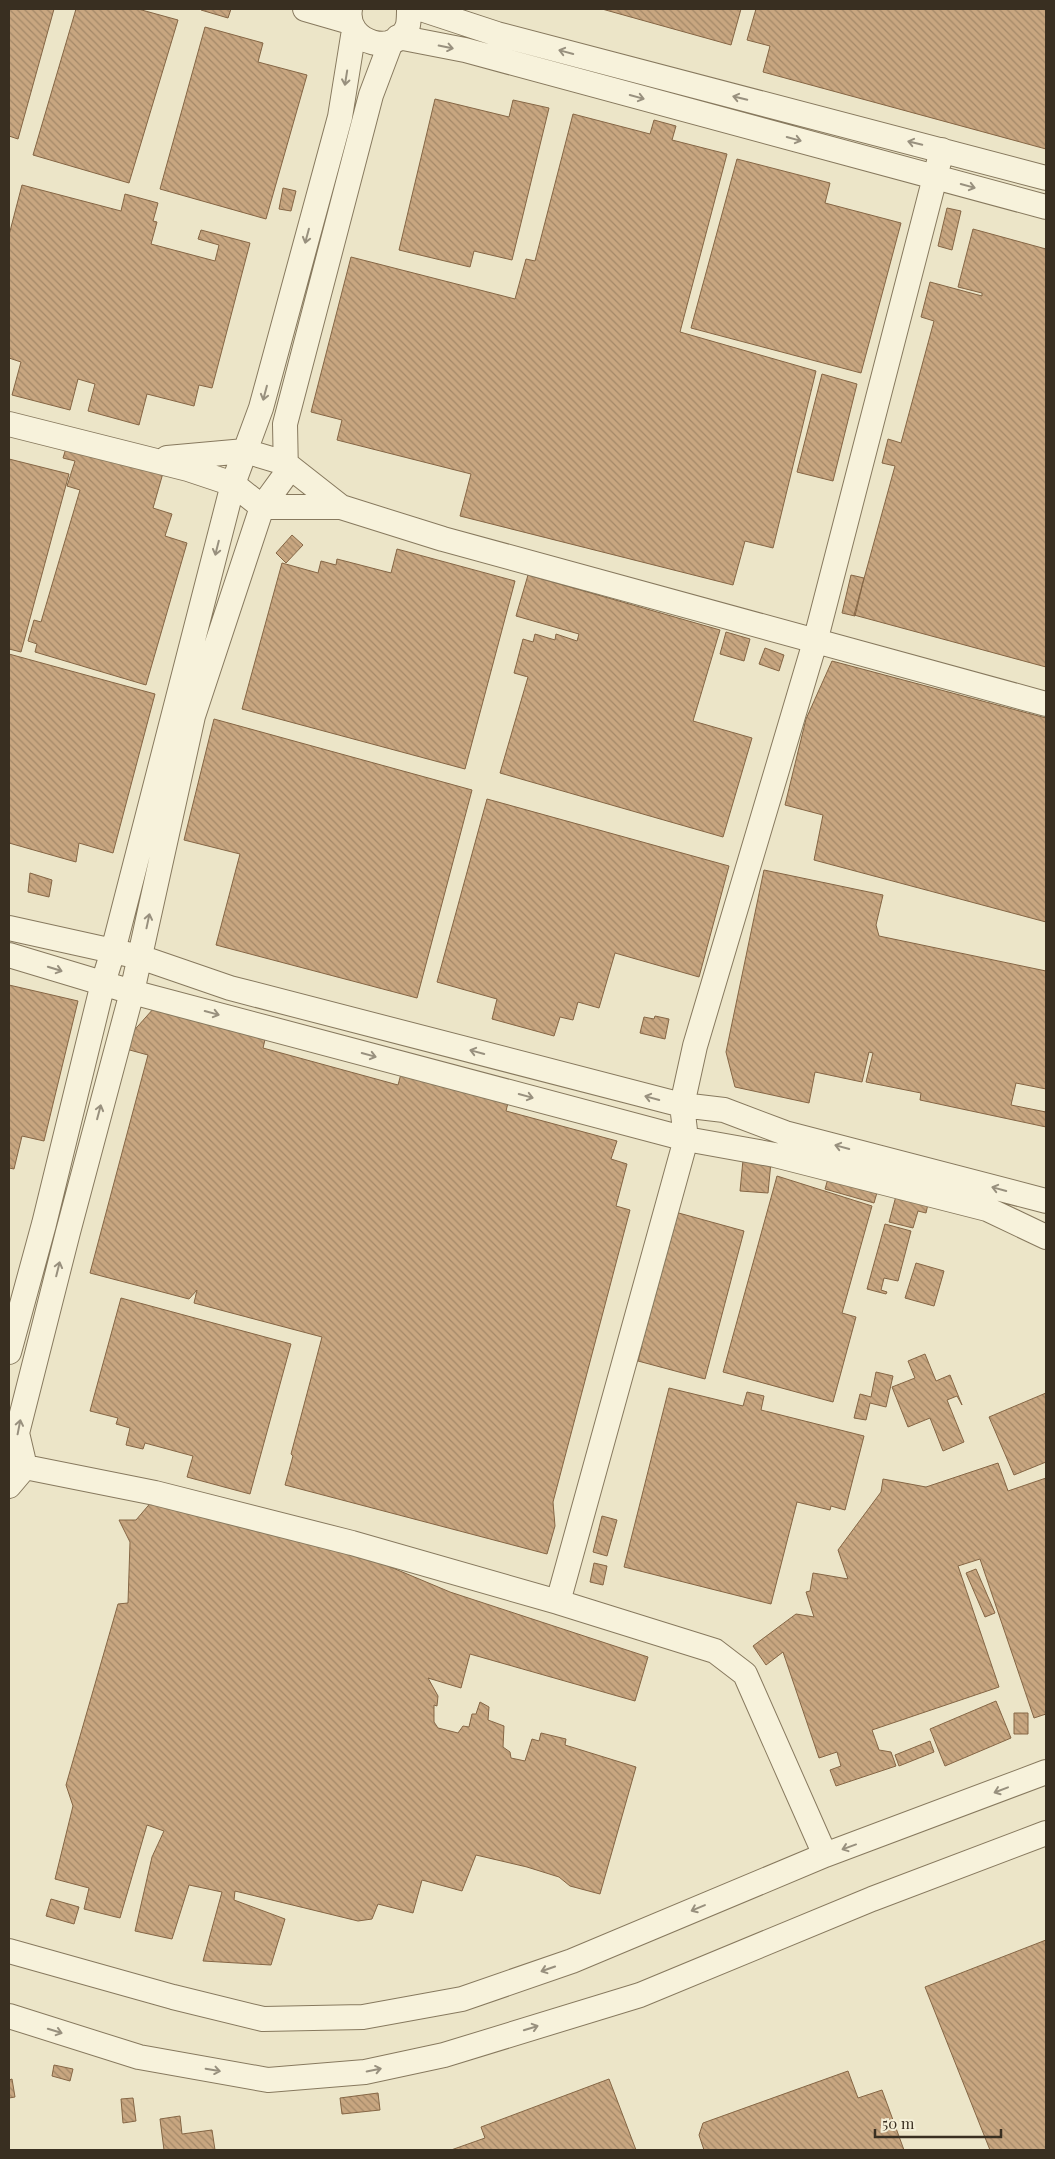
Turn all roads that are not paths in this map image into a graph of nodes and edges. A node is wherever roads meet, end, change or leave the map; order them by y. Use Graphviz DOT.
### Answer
graph roads {
  1 [pos="305,9"];
  2 [pos="409,9"];
  3 [pos="421,9"];
  4 [pos="351,20"];
  5 [pos="395,40"];
  6 [pos="606,63"];
  7 [pos="600,87"];
  8 [pos="942,150"];
  9 [pos="935,178"];
  10 [pos="1046,178"];
  11 [pos="1046,208"];
  12 [pos="298,270"];
  13 [pos="324,276"];
  14 [pos="9,424"];
  15 [pos="246,450"];
  16 [pos="150,460"];
  17 [pos="285,463"];
  18 [pos="233,484"];
  19 [pos="262,507"];
  20 [pos="341,507"];
  21 [pos="815,642"];
  22 [pos="1046,704"];
  23 [pos="9,928"];
  24 [pos="113,951"];
  25 [pos="9,955"];
  26 [pos="140,957"];
  27 [pos="103,983"];
  28 [pos="132,992"];
  29 [pos="682,1106"];
  30 [pos="686,1139"];
  31 [pos="1046,1201"];
  32 [pos="44,1224"];
  33 [pos="68,1232"];
  34 [pos="1046,1238"];
  35 [pos="9,1352"];
  36 [pos="17,1464"];
  37 [pos="9,1486"];
  38 [pos="558,1602"];
  39 [pos="1046,1772"];
  40 [pos="1046,1833"];
  41 [pos="825,1855"];
  42 [pos="9,1951"];
  43 [pos="9,2016"];
  1 -- 4 [label="street"];
  2 -- 5 [label="street"];
  6 -- 3 [label="street, one-way"];
  4 -- 5 [label="street"];
  4 -- 12 [label="street, one-way"];
  5 -- 7 [label="street, one-way"];
  5 -- 13 [label="street"];
  6 -- 7 [label="street"];
  8 -- 6 [label="street, one-way"];
  7 -- 9 [label="street, one-way"];
  8 -- 9 [label="street"];
  8 -- 10 [label="street"];
  9 -- 11 [label="street, one-way"];
  9 -- 21 [label="street"];
  12 -- 13 [label="street"];
  12 -- 15 [label="street, one-way"];
  13 -- 17 [label="street"];
  14 -- 16 [label="street"];
  15 -- 16 [label="street"];
  15 -- 17 [label="street"];
  15 -- 18 [label="street"];
  16 -- 18 [label="street"];
  17 -- 19 [label="street"];
  17 -- 20 [label="street"];
  18 -- 19 [label="street"];
  18 -- 24 [label="street, one-way"];
  19 -- 20 [label="street"];
  26 -- 19 [label="street, one-way"];
  20 -- 21 [label="street"];
  21 -- 22 [label="street"];
  21 -- 29 [label="street"];
  23 -- 24 [label="street"];
  24 -- 26 [label="street"];
  24 -- 27 [label="street"];
  25 -- 27 [label="street, one-way"];
  26 -- 28 [label="street"];
  29 -- 26 [label="street, one-way"];
  27 -- 28 [label="street"];
  27 -- 32 [label="street"];
  28 -- 30 [label="street, one-way"];
  33 -- 28 [label="street, one-way"];
  29 -- 30 [label="street"];
  31 -- 29 [label="street, one-way"];
  30 -- 34 [label="street"];
  30 -- 38 [label="street"];
  32 -- 33 [label="street"];
  32 -- 35 [label="street"];
  36 -- 33 [label="street, one-way"];
  36 -- 37 [label="street"];
  36 -- 38 [label="street"];
  38 -- 41 [label="street"];
  39 -- 41 [label="street, one-way"];
  43 -- 40 [label="street, one-way"];
  41 -- 42 [label="street, one-way"];
}
